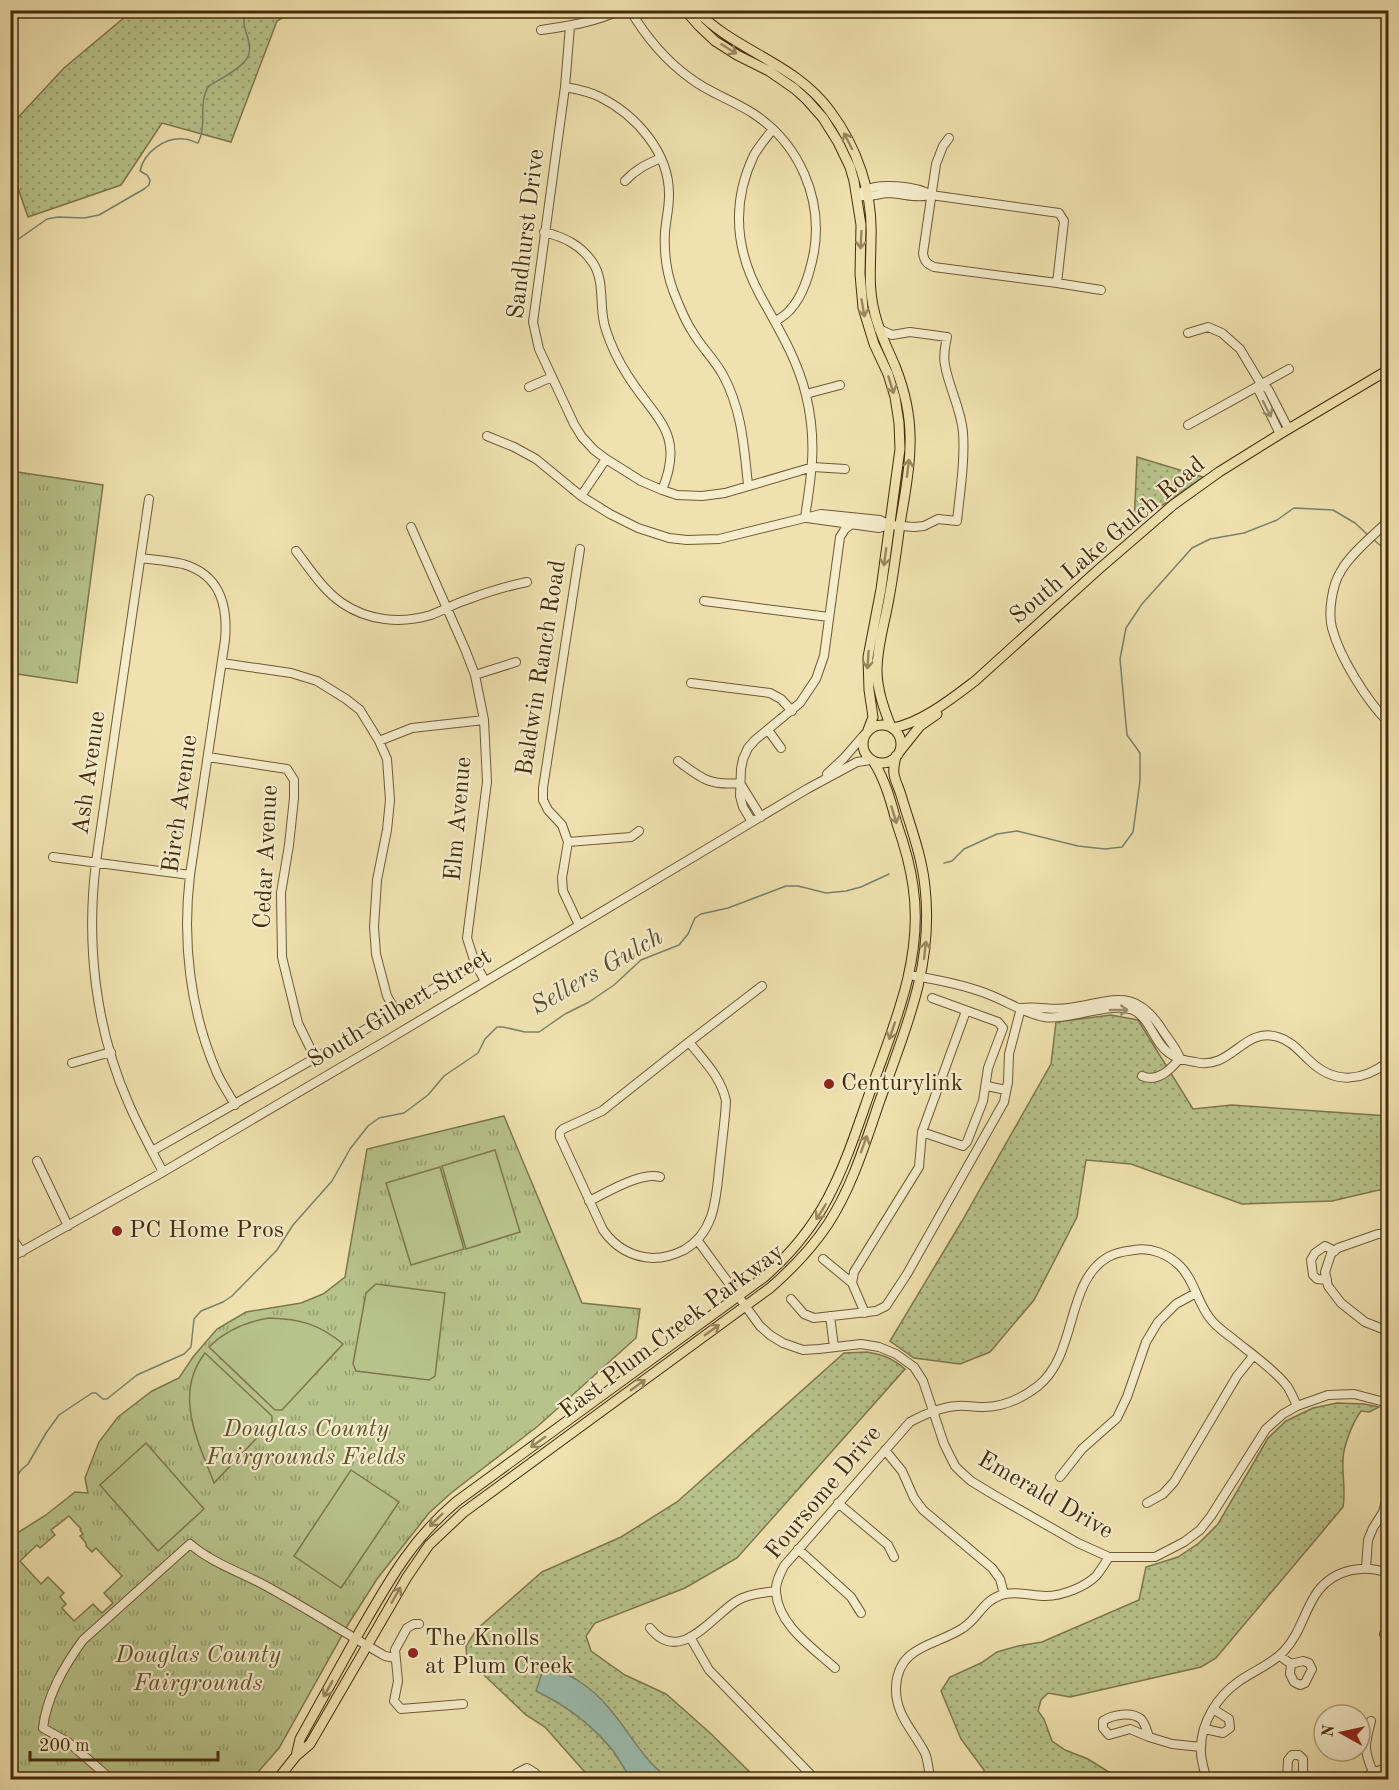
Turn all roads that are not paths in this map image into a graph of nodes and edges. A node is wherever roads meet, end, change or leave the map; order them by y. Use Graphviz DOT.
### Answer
graph roads {
  1 [pos="621,10"];
  2 [pos="630,10"];
  3 [pos="686,10"];
  4 [pos="696,10"];
  5 [pos="570,26"];
  6 [pos="541,30"];
  7 [pos="565,87"];
  8 [pos="773,129"];
  9 [pos="949,138"];
  10 [pos="661,158"];
  11 [pos="626,181"];
  12 [pos="867,193"];
  13 [pos="858,195"];
  14 [pos="931,195"];
  15 [pos="544,232"];
  16 [pos="1057,282"];
  17 [pos="1101,290"];
  18 [pos="776,321"];
  19 [pos="879,329"];
  20 [pos="869,331"];
  21 [pos="1188,333"];
  22 [pos="900,334"];
  23 [pos="885,343"];
  24 [pos="1289,369"];
  25 [pos="1389,370"];
  26 [pos="552,377"];
  27 [pos="1261,384"];
  28 [pos="840,385"];
  29 [pos="529,387"];
  30 [pos="806,394"];
  31 [pos="1188,425"];
  32 [pos="1284,431"];
  33 [pos="487,436"];
  34 [pos="606,459"];
  35 [pos="813,467"];
  36 [pos="845,469"];
  37 [pos="748,485"];
  38 [pos="662,490"];
  39 [pos="581,496"];
  40 [pos="149,499"];
  41 [pos="805,517"];
  42 [pos="1389,521"];
  43 [pos="852,524"];
  44 [pos="895,526"];
  45 [pos="411,527"];
  46 [pos="580,549"];
  47 [pos="296,551"];
  48 [pos="141,558"];
  49 [pos="527,582"];
  50 [pos="881,589"];
  51 [pos="704,601"];
  52 [pos="447,608"];
  53 [pos="829,617"];
  54 [pos="880,644"];
  55 [pos="516,662"];
  56 [pos="222,663"];
  57 [pos="475,675"];
  58 [pos="691,683"];
  59 [pos="953,698"];
  60 [pos="792,711"];
  61 [pos="484,720"];
  62 [pos="1389,722"];
  63 [pos="892,727"];
  64 [pos="768,730"];
  65 [pos="866,733"];
  66 [pos="379,741"];
  67 [pos="781,748"];
  68 [pos="897,754"];
  69 [pos="208,757"];
  70 [pos="872,760"];
  71 [pos="678,761"];
  72 [pos="740,783"];
  73 [pos="807,789"];
  74 [pos="761,817"];
  75 [pos="752,822"];
  76 [pos="639,831"];
  77 [pos="568,842"];
  78 [pos="53,857"];
  79 [pos="96,862"];
  80 [pos="190,875"];
  81 [pos="579,925"];
  82 [pos="475,963"];
  83 [pos="909,975"];
  84 [pos="921,977"];
  85 [pos="485,981"];
  86 [pos="762,986"];
  87 [pos="932,998"];
  88 [pos="1021,1008"];
  89 [pos="966,1011"];
  90 [pos="396,1012"];
  91 [pos="689,1042"];
  92 [pos="111,1052"];
  93 [pos="315,1058"];
  94 [pos="1180,1058"];
  95 [pos="1389,1062"];
  96 [pos="72,1063"];
  97 [pos="1142,1076"];
  98 [pos="987,1086"];
  99 [pos="1006,1090"];
  100 [pos="235,1105"];
  101 [pos="922,1132"];
  102 [pos="152,1151"];
  103 [pos="37,1161"];
  104 [pos="163,1172"];
  105 [pos="660,1177"];
  106 [pos="589,1201"];
  107 [pos="68,1226"];
  108 [pos="1389,1234"];
  109 [pos="10,1236"];
  110 [pos="698,1241"];
  111 [pos="1335,1251"];
  112 [pos="22,1252"];
  113 [pos="10,1258"];
  114 [pos="823,1258"];
  115 [pos="1327,1280"];
  116 [pos="852,1283"];
  117 [pos="1196,1293"];
  118 [pos="738,1297"];
  119 [pos="791,1299"];
  120 [pos="745,1307"];
  121 [pos="865,1312"];
  122 [pos="830,1316"];
  123 [pos="1389,1331"];
  124 [pos="834,1347"];
  125 [pos="1253,1356"];
  126 [pos="1389,1403"];
  127 [pos="1297,1406"];
  128 [pos="933,1412"];
  129 [pos="885,1450"];
  130 [pos="1060,1477"];
  131 [pos="1389,1494"];
  132 [pos="838,1503"];
  133 [pos="1147,1503"];
  134 [pos="798,1549"];
  135 [pos="894,1557"];
  136 [pos="1109,1557"];
  137 [pos="1366,1568"];
  138 [pos="1389,1573"];
  139 [pos="776,1591"];
  140 [pos="1004,1594"];
  141 [pos="861,1613"];
  142 [pos="419,1624"];
  143 [pos="650,1628"];
  144 [pos="1389,1628"];
  145 [pos="690,1637"];
  146 [pos="356,1639"];
  147 [pos="1389,1641"];
  148 [pos="367,1646"];
  149 [pos="1280,1656"];
  150 [pos="395,1658"];
  151 [pos="1291,1664"];
  152 [pos="835,1668"];
  153 [pos="463,1704"];
  154 [pos="1213,1709"];
  155 [pos="1204,1729"];
  156 [pos="1149,1737"];
  157 [pos="1201,1748"];
  158 [pos="296,1756"];
  159 [pos="1369,1763"];
  160 [pos="1389,1768"];
  161 [pos="1373,1772"];
  162 [pos="112,1779"];
  163 [pos="277,1779"];
  164 [pos="511,1779"];
  165 [pos="541,1779"];
  166 [pos="816,1779"];
  167 [pos="930,1779"];
  168 [pos="1207,1779"];
  169 [pos="1287,1779"];
  170 [pos="1303,1779"];
  171 [pos="1361,1779"];
  1 -- 5 [label="street"];
  2 -- 8 [label="street"];
  3 -- 13 [label="main road, one-way"];
  12 -- 4 [label="main road, one-way"];
  5 -- 6 [label="street"];
  5 -- 7 [label="street, Sandhurst Drive"];
  7 -- 10 [label="street"];
  7 -- 15 [label="street, Sandhurst Drive"];
  8 -- 18 [label="street"];
  8 -- 18 [label="street"];
  9 -- 14 [label="street"];
  10 -- 11 [label="street"];
  10 -- 37 [label="street"];
  12 -- 13 [label="street"];
  12 -- 14 [label="street"];
  12 -- 19 [label="main road"];
  13 -- 20 [label="main road, one-way"];
  14 -- 16 [label="street"];
  14 -- 16 [label="street"];
  15 -- 26 [label="street, Sandhurst Drive"];
  15 -- 38 [label="street"];
  16 -- 17 [label="street"];
  18 -- 30 [label="street"];
  19 -- 22 [label="street"];
  19 -- 23 [label="main road"];
  20 -- 23 [label="main road"];
  20 -- 44 [label="main road, one-way"];
  21 -- 27 [label="street"];
  22 -- 23 [label="street"];
  22 -- 44 [label="street"];
  44 -- 23 [label="main road, one-way"];
  24 -- 27 [label="street"];
  25 -- 32 [label="main road, South Lake Gulch Road"];
  26 -- 29 [label="street"];
  26 -- 34 [label="street, Sandhurst Drive"];
  27 -- 31 [label="street"];
  27 -- 32 [label="street"];
  28 -- 30 [label="street"];
  30 -- 35 [label="street"];
  32 -- 59 [label="main road, South Lake Gulch Road"];
  33 -- 39 [label="street"];
  34 -- 38 [label="street, Sandhurst Drive"];
  34 -- 39 [label="street"];
  35 -- 36 [label="street, Sandhurst Drive"];
  35 -- 37 [label="street, Sandhurst Drive"];
  35 -- 41 [label="street"];
  37 -- 38 [label="street, Sandhurst Drive"];
  39 -- 41 [label="street"];
  40 -- 48 [label="street, Ash Avenue"];
  41 -- 43 [label="street"];
  41 -- 44 [label="street"];
  42 -- 62 [label="street"];
  43 -- 44 [label="street"];
  43 -- 53 [label="street"];
  44 -- 50 [label="main road, one-way"];
  44 -- 54 [label="main road"];
  45 -- 52 [label="street, Elm Avenue"];
  46 -- 77 [label="street, Baldwin Ranch Road"];
  47 -- 52 [label="street"];
  48 -- 56 [label="street, Birch Avenue"];
  48 -- 79 [label="street, Ash Avenue"];
  49 -- 52 [label="street"];
  50 -- 54 [label="main road"];
  50 -- 65 [label="main road, one-way"];
  51 -- 53 [label="street"];
  52 -- 57 [label="street, Elm Avenue"];
  53 -- 60 [label="street"];
  54 -- 63 [label="main road"];
  55 -- 57 [label="street"];
  56 -- 66 [label="street"];
  56 -- 69 [label="street, Birch Avenue"];
  57 -- 61 [label="street, Elm Avenue"];
  58 -- 60 [label="street"];
  59 -- 63 [label="main road, South Lake Gulch Road"];
  59 -- 68 [label="main road, South Lake Gulch Road"];
  60 -- 64 [label="street"];
  61 -- 66 [label="street"];
  61 -- 82 [label="street, Elm Avenue"];
  63 -- 65 [label="main road"];
  63 -- 68 [label="main road"];
  64 -- 67 [label="street"];
  64 -- 72 [label="street"];
  65 -- 70 [label="main road"];
  65 -- 73 [label="street, South Gilbert Street"];
  66 -- 90 [label="street"];
  68 -- 70 [label="main road"];
  84 -- 68 [label="main road, East Plum Creek Parkway, one-way"];
  69 -- 80 [label="street, Birch Avenue"];
  69 -- 93 [label="street, Cedar Avenue"];
  70 -- 73 [label="street, South Gilbert Street"];
  70 -- 83 [label="main road, East Plum Creek Parkway, one-way"];
  71 -- 72 [label="street"];
  72 -- 74 [label="street"];
  72 -- 75 [label="street"];
  73 -- 74 [label="street, South Gilbert Street"];
  74 -- 75 [label="street, South Gilbert Street"];
  75 -- 81 [label="street, South Gilbert Street"];
  76 -- 77 [label="street"];
  77 -- 81 [label="street"];
  78 -- 79 [label="street"];
  79 -- 80 [label="street"];
  79 -- 92 [label="street, Ash Avenue"];
  80 -- 100 [label="street, Birch Avenue"];
  81 -- 85 [label="street, South Gilbert Street"];
  82 -- 85 [label="street, Elm Avenue"];
  82 -- 90 [label="street"];
  83 -- 84 [label="street"];
  83 -- 118 [label="main road, East Plum Creek Parkway, one-way"];
  84 -- 88 [label="street"];
  120 -- 84 [label="main road, East Plum Creek Parkway, one-way"];
  85 -- 104 [label="street, South Gilbert Street"];
  86 -- 91 [label="street"];
  87 -- 89 [label="street"];
  88 -- 94 [label="street"];
  88 -- 99 [label="street"];
  89 -- 98 [label="street"];
  89 -- 101 [label="street"];
  90 -- 93 [label="street"];
  91 -- 106 [label="street"];
  91 -- 110 [label="street"];
  92 -- 96 [label="street"];
  92 -- 102 [label="street, Ash Avenue"];
  93 -- 100 [label="street"];
  94 -- 95 [label="street"];
  94 -- 97 [label="street"];
  98 -- 99 [label="street"];
  98 -- 101 [label="street"];
  99 -- 121 [label="street"];
  100 -- 102 [label="street"];
  101 -- 116 [label="street"];
  102 -- 104 [label="street, Ash Avenue"];
  103 -- 107 [label="street"];
  104 -- 107 [label="street, South Gilbert Street"];
  105 -- 106 [label="street"];
  106 -- 110 [label="street"];
  107 -- 112 [label="street, South Gilbert Street"];
  108 -- 111 [label="street"];
  109 -- 112 [label="street"];
  110 -- 118 [label="street, Emerald Drive"];
  111 -- 115 [label="street"];
  111 -- 115 [label="street"];
  112 -- 113 [label="street, South Gilbert Street"];
  114 -- 116 [label="street"];
  115 -- 123 [label="street"];
  116 -- 121 [label="street"];
  117 -- 125 [label="street, Foursome Drive"];
  117 -- 128 [label="street, Foursome Drive"];
  117 -- 130 [label="street"];
  118 -- 120 [label="street, Emerald Drive"];
  118 -- 146 [label="main road, East Plum Creek Parkway, one-way"];
  119 -- 122 [label="street"];
  120 -- 124 [label="street, Emerald Drive"];
  148 -- 120 [label="main road, East Plum Creek Parkway, one-way"];
  121 -- 122 [label="street"];
  122 -- 124 [label="street"];
  124 -- 128 [label="street, Emerald Drive"];
  125 -- 127 [label="street, Foursome Drive"];
  125 -- 133 [label="street"];
  126 -- 127 [label="street, Emerald Drive"];
  127 -- 136 [label="street, Emerald Drive"];
  128 -- 129 [label="street, Foursome Drive"];
  128 -- 136 [label="street, Emerald Drive"];
  129 -- 132 [label="street, Foursome Drive"];
  129 -- 140 [label="street"];
  131 -- 137 [label="street"];
  132 -- 134 [label="street, Foursome Drive"];
  132 -- 135 [label="street"];
  134 -- 139 [label="street, Foursome Drive"];
  134 -- 141 [label="street"];
  136 -- 140 [label="street"];
  137 -- 138 [label="street"];
  137 -- 149 [label="street"];
  139 -- 145 [label="street"];
  139 -- 152 [label="street, Foursome Drive"];
  140 -- 167 [label="street"];
  142 -- 150 [label="street"];
  143 -- 145 [label="street"];
  144 -- 147 [label="street"];
  145 -- 166 [label="street"];
  146 -- 148 [label="street"];
  146 -- 158 [label="main road, East Plum Creek Parkway, one-way"];
  146 -- 162 [label="street"];
  148 -- 150 [label="street"];
  148 -- 158 [label="main road, East Plum Creek Parkway"];
  149 -- 151 [label="street"];
  149 -- 154 [label="street"];
  150 -- 153 [label="street"];
  154 -- 155 [label="street"];
  154 -- 155 [label="street"];
  155 -- 157 [label="street"];
  156 -- 156 [label="street"];
  156 -- 157 [label="street"];
  157 -- 168 [label="street"];
  158 -- 163 [label="main road, East Plum Creek Parkway"];
  159 -- 161 [label="street"];
  160 -- 161 [label="street"];
  161 -- 171 [label="street"];
  164 -- 165 [label="street"];
  169 -- 170 [label="street"];
}
